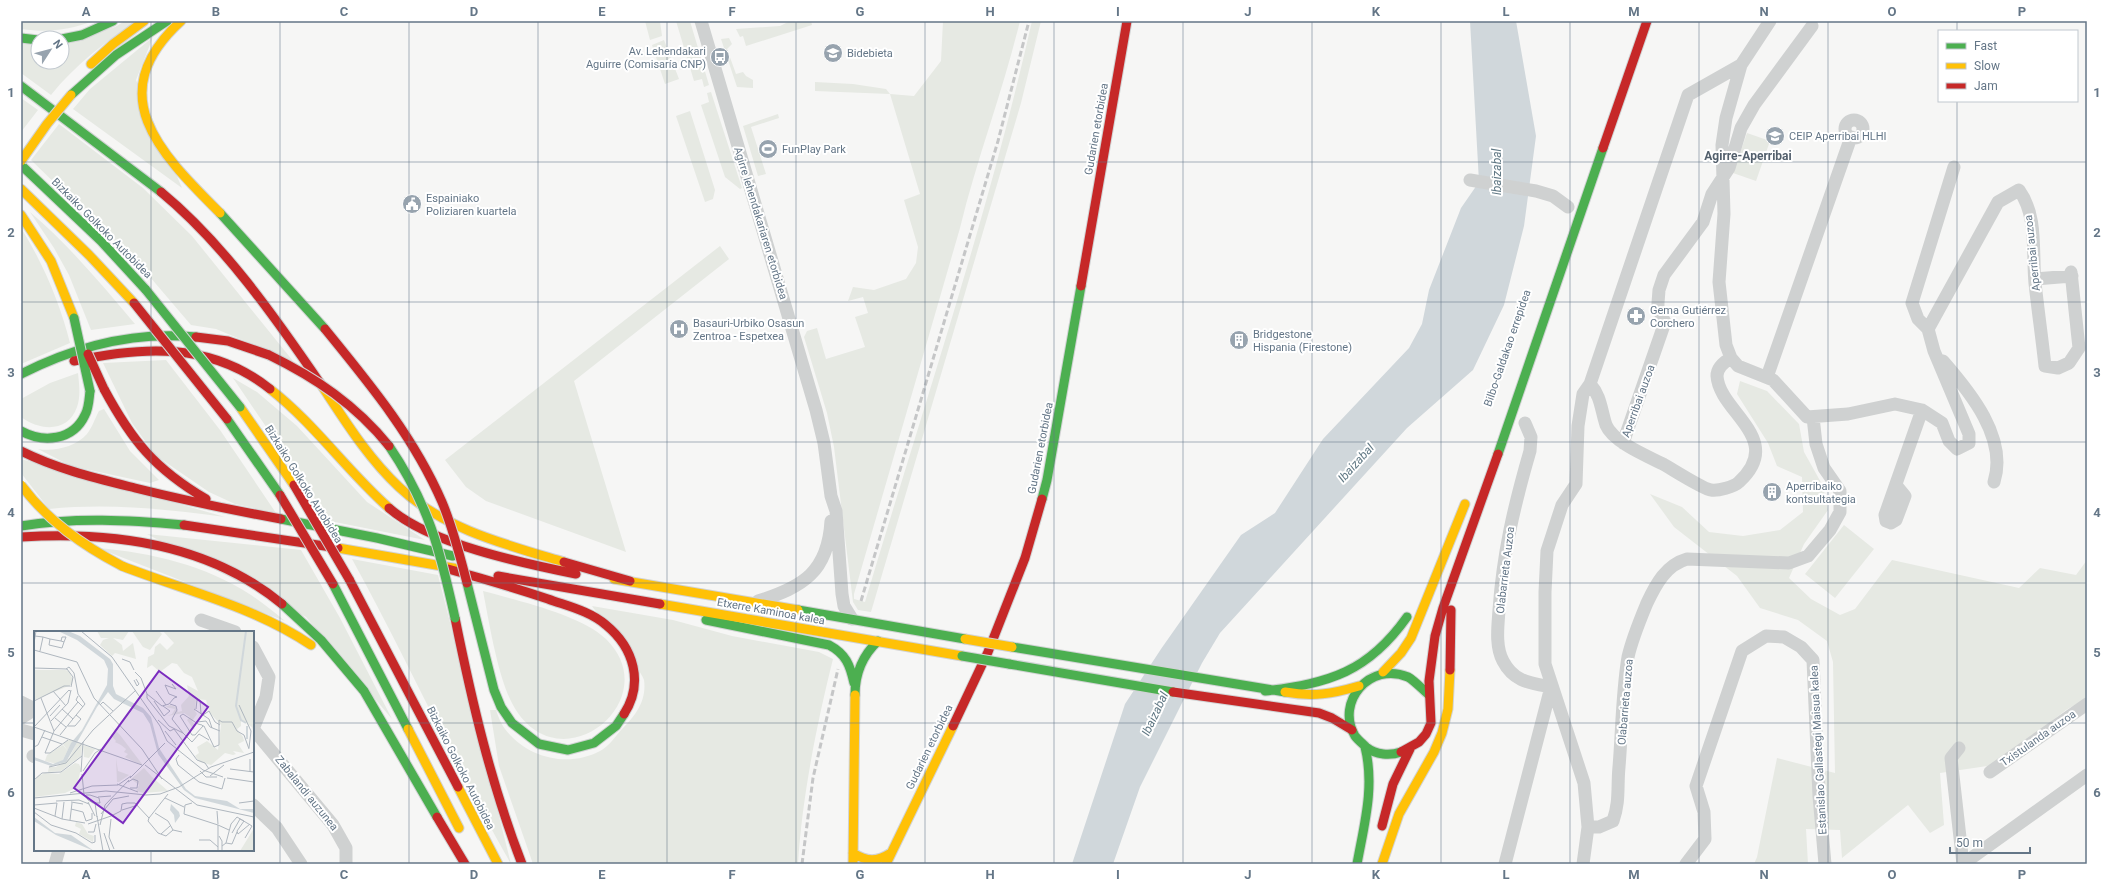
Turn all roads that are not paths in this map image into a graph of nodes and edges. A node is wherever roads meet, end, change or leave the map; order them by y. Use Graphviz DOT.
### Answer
graph roads {
  1 [pos="113,21"];
  2 [pos="144,21"];
  3 [pos="167,21"];
  4 [pos="181,21"];
  5 [pos="1127,21"];
  6 [pos="1646,21"];
  7 [pos="1770,21"];
  8 [pos="701,24"];
  9 [pos="1812,26"];
  10 [pos="70,37"];
  11 [pos="1740,65"];
  12 [pos="21,86"];
  13 [pos="69,92"];
  14 [pos="67,119"];
  15 [pos="1851,137"];
  16 [pos="21,146"];
  17 [pos="21,161"];
  18 [pos="21,165"];
  19 [pos="1954,167"];
  20 [pos="1723,176"];
  21 [pos="1470,180"];
  22 [pos="21,189"];
  23 [pos="176,192"];
  24 [pos="1568,207"];
  25 [pos="21,215"];
  26 [pos="223,231"];
  27 [pos="2035,279"];
  28 [pos="74,318"];
  29 [pos="325,329"];
  30 [pos="1928,329"];
  31 [pos="1934,350"];
  32 [pos="1731,358"];
  33 [pos="21,374"];
  34 [pos="1767,377"];
  35 [pos="24,383"];
  36 [pos="1590,384"];
  37 [pos="1516,399"];
  38 [pos="1922,410"];
  39 [pos="1813,417"];
  40 [pos="1525,424"];
  41 [pos="21,431"];
  42 [pos="1505,432"];
  43 [pos="1623,443"];
  44 [pos="21,451"];
  45 [pos="1995,478"];
  46 [pos="1896,484"];
  47 [pos="21,485"];
  48 [pos="1470,493"];
  49 [pos="831,496"];
  50 [pos="227,510"];
  51 [pos="21,526"];
  52 [pos="1457,526"];
  53 [pos="21,538"];
  54 [pos="1464,553"];
  55 [pos="473,561"];
  56 [pos="433,565"];
  57 [pos="495,567"];
  58 [pos="630,581"];
  59 [pos="467,583"];
  60 [pos="577,588"];
  61 [pos="755,602"];
  62 [pos="675,606"];
  63 [pos="201,620"];
  64 [pos="852,620"];
  65 [pos="232,631"];
  66 [pos="878,641"];
  67 [pos="472,643"];
  68 [pos="254,649"];
  69 [pos="473,658"];
  70 [pos="1382,672"];
  71 [pos="854,685"];
  72 [pos="1360,686"];
  73 [pos="1551,687"];
  74 [pos="1265,691"];
  75 [pos="1429,695"];
  76 [pos="21,702"];
  77 [pos="2087,704"];
  78 [pos="34,708"];
  79 [pos="34,710"];
  80 [pos="21,718"];
  81 [pos="254,727"];
  82 [pos="21,730"];
  83 [pos="254,730"];
  84 [pos="1352,730"];
  85 [pos="34,734"];
  86 [pos="1365,747"];
  87 [pos="1959,748"];
  88 [pos="1410,750"];
  89 [pos="402,756"];
  90 [pos="489,769"];
  91 [pos="1990,772"];
  92 [pos="2087,775"];
  93 [pos="254,806"];
  94 [pos="1588,827"];
  95 [pos="462,834"];
  96 [pos="59,851"];
  97 [pos="853,853"];
  98 [pos="891,853"];
  99 [pos="55,864"];
  100 [pos="301,864"];
  101 [pos="346,864"];
  102 [pos="465,864"];
  103 [pos="498,864"];
  104 [pos="522,864"];
  105 [pos="853,864"];
  106 [pos="886,864"];
  107 [pos="1357,864"];
  108 [pos="1375,864"];
  109 [pos="1382,864"];
  110 [pos="1505,864"];
  111 [pos="1583,864"];
  112 [pos="1686,864"];
  113 [pos="1825,864"];
  114 [pos="1963,864"];
  1 -- 10 [label="main road"];
  2 -- 13 [label="main road"];
  3 -- 13 [label="main road"];
  4 -- 29 [label="main road"];
  5 -- 98 [label="main road, Gudarien etorbidea"];
  6 -- 37 [label="main road"];
  7 -- 11 [label="street, Aperribai auzoa"];
  8 -- 49 [label="street, Agirre lehendakariaren etorbidea"];
  9 -- 20 [label="street, Aperribai auzoa"];
  11 -- 20 [label="street, Aperribai auzoa"];
  11 -- 36 [label="street"];
  12 -- 14 [label="main road"];
  13 -- 16 [label="main road"];
  13 -- 17 [label="main road, bridge"];
  14 -- 23 [label="main road"];
  14 -- 58 [label="main road"];
  15 -- 34 [label="street"];
  18 -- 103 [label="main road, Bizkaiko Golkoko Autobidea, bridge"];
  19 -- 30 [label="street"];
  20 -- 32 [label="street, Aperribai auzoa"];
  20 -- 43 [label="street, Aperribai auzoa"];
  21 -- 24 [label="street"];
  22 -- 95 [label="main road, bridge"];
  25 -- 28 [label="main road"];
  26 -- 29 [label="main road"];
  27 -- 27 [label="street, Aperribai auzoa"];
  27 -- 30 [label="street, Aperribai auzoa"];
  28 -- 41 [label="main road, bridge"];
  28 -- 50 [label="main road, bridge"];
  29 -- 59 [label="main road, bridge"];
  30 -- 31 [label="street"];
  31 -- 38 [label="street"];
  31 -- 45 [label="street"];
  32 -- 34 [label="street"];
  32 -- 43 [label="street, Aperribai auzoa"];
  33 -- 90 [label="main road, bridge"];
  34 -- 39 [label="street"];
  35 -- 58 [label="main road"];
  36 -- 43 [label="street"];
  36 -- 73 [label="street"];
  37 -- 40 [label="main road"];
  37 -- 42 [label="main road"];
  38 -- 39 [label="street"];
  38 -- 46 [label="street"];
  39 -- 94 [label="street, Olabarrieta auzoa"];
  40 -- 42 [label="main road"];
  40 -- 73 [label="street, Olabarrieta Auzoa"];
  42 -- 54 [label="main road"];
  44 -- 50 [label="main road"];
  47 -- 89 [label="main road, bridge"];
  48 -- 52 [label="main road"];
  49 -- 61 [label="street, Agirre lehendakariaren etorbidea"];
  49 -- 64 [label="street, Agirre lehendakariaren etorbidea"];
  50 -- 55 [label="main road"];
  51 -- 56 [label="main road"];
  52 -- 70 [label="main road"];
  52 -- 74 [label="main road"];
  53 -- 89 [label="main road"];
  54 -- 75 [label="main road"];
  54 -- 109 [label="main road"];
  56 -- 59 [label="main road"];
  56 -- 60 [label="main road"];
  57 -- 60 [label="main road"];
  58 -- 61 [label="main road, Etxerre Kaminoa kalea"];
  59 -- 67 [label="main road"];
  60 -- 62 [label="main road, Etxerre Kaminoa kalea"];
  61 -- 64 [label="main road, Etxerre Kaminoa kalea"];
  62 -- 66 [label="main road, Etxerre Kaminoa kalea"];
  62 -- 71 [label="main road"];
  63 -- 65 [label="street"];
  64 -- 74 [label="main road, Etxerre Kaminoa kalea, bridge"];
  66 -- 71 [label="main road"];
  66 -- 84 [label="main road, Etxerre Kaminoa kalea, bridge"];
  68 -- 81 [label="street, Zabalandi auzunea"];
  69 -- 90 [label="main road"];
  70 -- 72 [label="main road"];
  70 -- 75 [label="main road"];
  71 -- 97 [label="main road"];
  72 -- 74 [label="main road"];
  72 -- 84 [label="main road"];
  73 -- 94 [label="street"];
  73 -- 110 [label="street"];
  75 -- 88 [label="main road"];
  76 -- 78 [label="street"];
  77 -- 91 [label="street, Txistulanda auzoa"];
  79 -- 80 [label="street"];
  82 -- 85 [label="street"];
  83 -- 101 [label="street, Zabalandi auzunea"];
  84 -- 86 [label="main road"];
  86 -- 88 [label="main road"];
  86 -- 107 [label="main road"];
  87 -- 114 [label="street"];
  88 -- 108 [label="main road"];
  89 -- 102 [label="main road"];
  90 -- 104 [label="main road"];
  92 -- 114 [label="street"];
  93 -- 100 [label="street"];
  94 -- 111 [label="street"];
  96 -- 99 [label="street"];
  97 -- 98 [label="main road"];
  97 -- 105 [label="main road"];
  98 -- 106 [label="main road, Gudarien etorbidea"];
  112 -- 113 [label="street, Estanislao Gallastegi Maisua kalea"];
}
